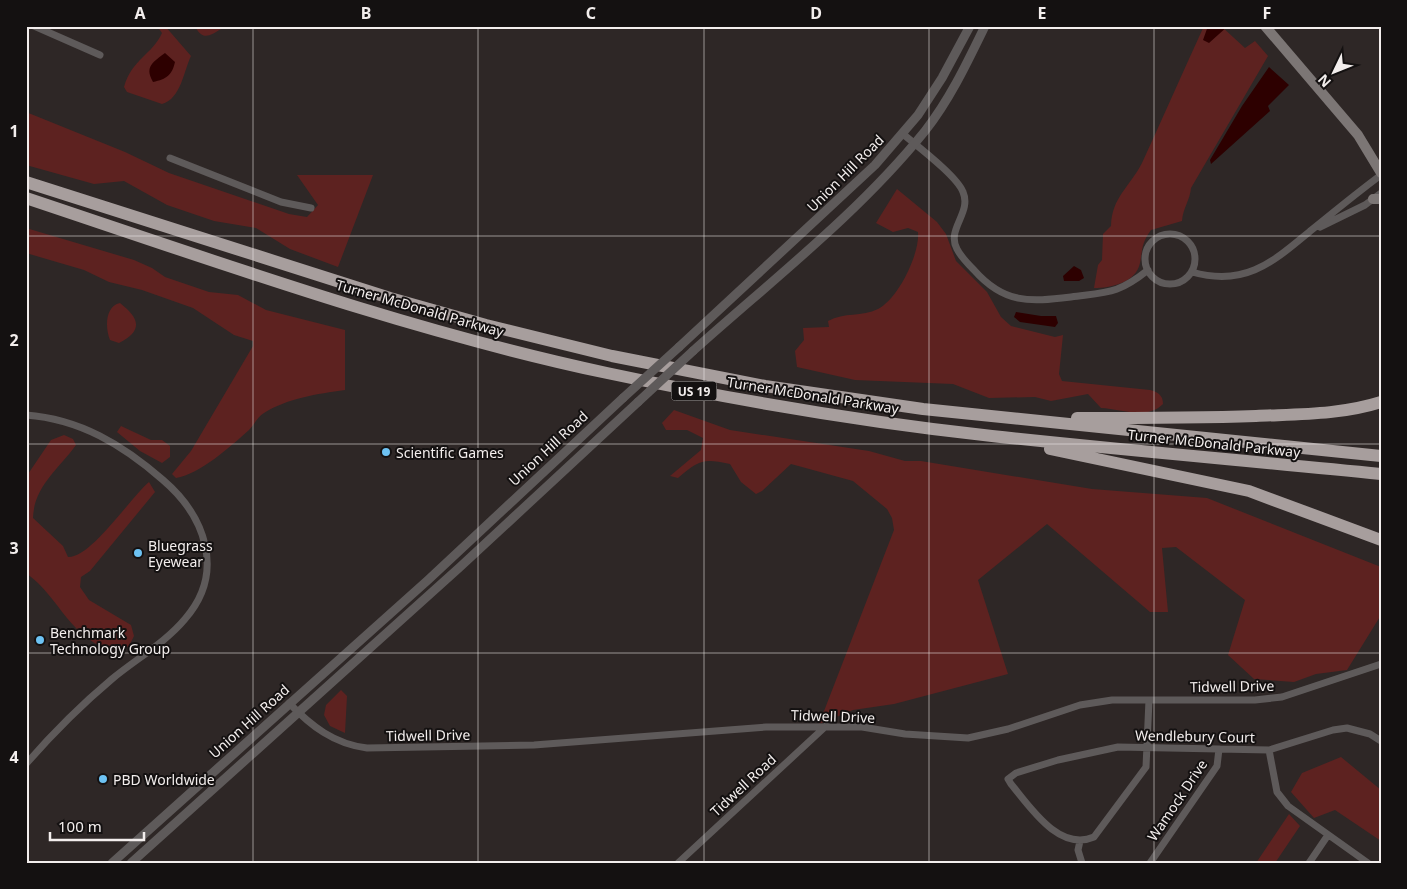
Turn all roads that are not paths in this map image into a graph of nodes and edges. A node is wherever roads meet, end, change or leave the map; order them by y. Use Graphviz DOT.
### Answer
graph roads {
  1 [pos="34,26"];
  2 [pos="970,26"];
  3 [pos="985,26"];
  4 [pos="1265,26"];
  5 [pos="100,55"];
  6 [pos="903,134"];
  7 [pos="914,144"];
  8 [pos="170,158"];
  9 [pos="1381,174"];
  10 [pos="26,182"];
  11 [pos="1378,197"];
  12 [pos="28,198"];
  13 [pos="311,208"];
  14 [pos="1306,234"];
  15 [pos="1148,270"];
  16 [pos="1192,272"];
  17 [pos="1381,402"];
  18 [pos="26,415"];
  19 [pos="1002,418"];
  20 [pos="989,436"];
  21 [pos="1381,456"];
  22 [pos="1381,474"];
  23 [pos="1381,540"];
  24 [pos="1381,664"];
  25 [pos="1149,700"];
  26 [pos="288,703"];
  27 [pos="298,713"];
  28 [pos="826,726"];
  29 [pos="1381,741"];
  30 [pos="1148,748"];
  31 [pos="1219,749"];
  32 [pos="1269,750"];
  33 [pos="26,764"];
  34 [pos="1328,835"];
  35 [pos="1080,841"];
  36 [pos="112,863"];
  37 [pos="131,863"];
  38 [pos="678,863"];
  39 [pos="1082,863"];
  40 [pos="1150,863"];
  41 [pos="1309,863"];
  42 [pos="1368,863"];
  1 -- 5 [label="street"];
  2 -- 6 [label="street, Union Hill Road"];
  3 -- 7 [label="street, Union Hill Road"];
  4 -- 9 [label="main road"];
  6 -- 7 [label="street"];
  6 -- 26 [label="street, Union Hill Road, bridge"];
  7 -- 15 [label="street"];
  7 -- 27 [label="street, Union Hill Road, bridge"];
  8 -- 13 [label="street"];
  9 -- 14 [label="street"];
  10 -- 19 [label="highway, Turner McDonald Parkway / US 19"];
  11 -- 14 [label="street"];
  12 -- 20 [label="highway, Turner McDonald Parkway / US 19"];
  14 -- 16 [label="street"];
  15 -- 16 [label="street"];
  15 -- 16 [label="street"];
  17 -- 19 [label="highway"];
  18 -- 33 [label="street"];
  19 -- 21 [label="highway, Turner McDonald Parkway / US 19"];
  20 -- 22 [label="highway, Turner McDonald Parkway / US 19"];
  20 -- 23 [label="highway"];
  24 -- 25 [label="street, Tidwell Drive"];
  25 -- 28 [label="street, Tidwell Drive"];
  25 -- 30 [label="street"];
  26 -- 27 [label="street, Tidwell Drive"];
  26 -- 36 [label="street, Union Hill Road"];
  27 -- 28 [label="street, Tidwell Drive"];
  27 -- 37 [label="street, Union Hill Road"];
  28 -- 38 [label="street, Tidwell Road"];
  29 -- 32 [label="street, Wendlebury Court"];
  30 -- 31 [label="street, Wendlebury Court"];
  30 -- 35 [label="street"];
  30 -- 35 [label="street, Wendlebury Court"];
  31 -- 32 [label="street, Wendlebury Court"];
  31 -- 40 [label="street, Wamock Drive"];
  32 -- 34 [label="street"];
  34 -- 41 [label="street"];
  34 -- 42 [label="street"];
  35 -- 39 [label="street"];
}
